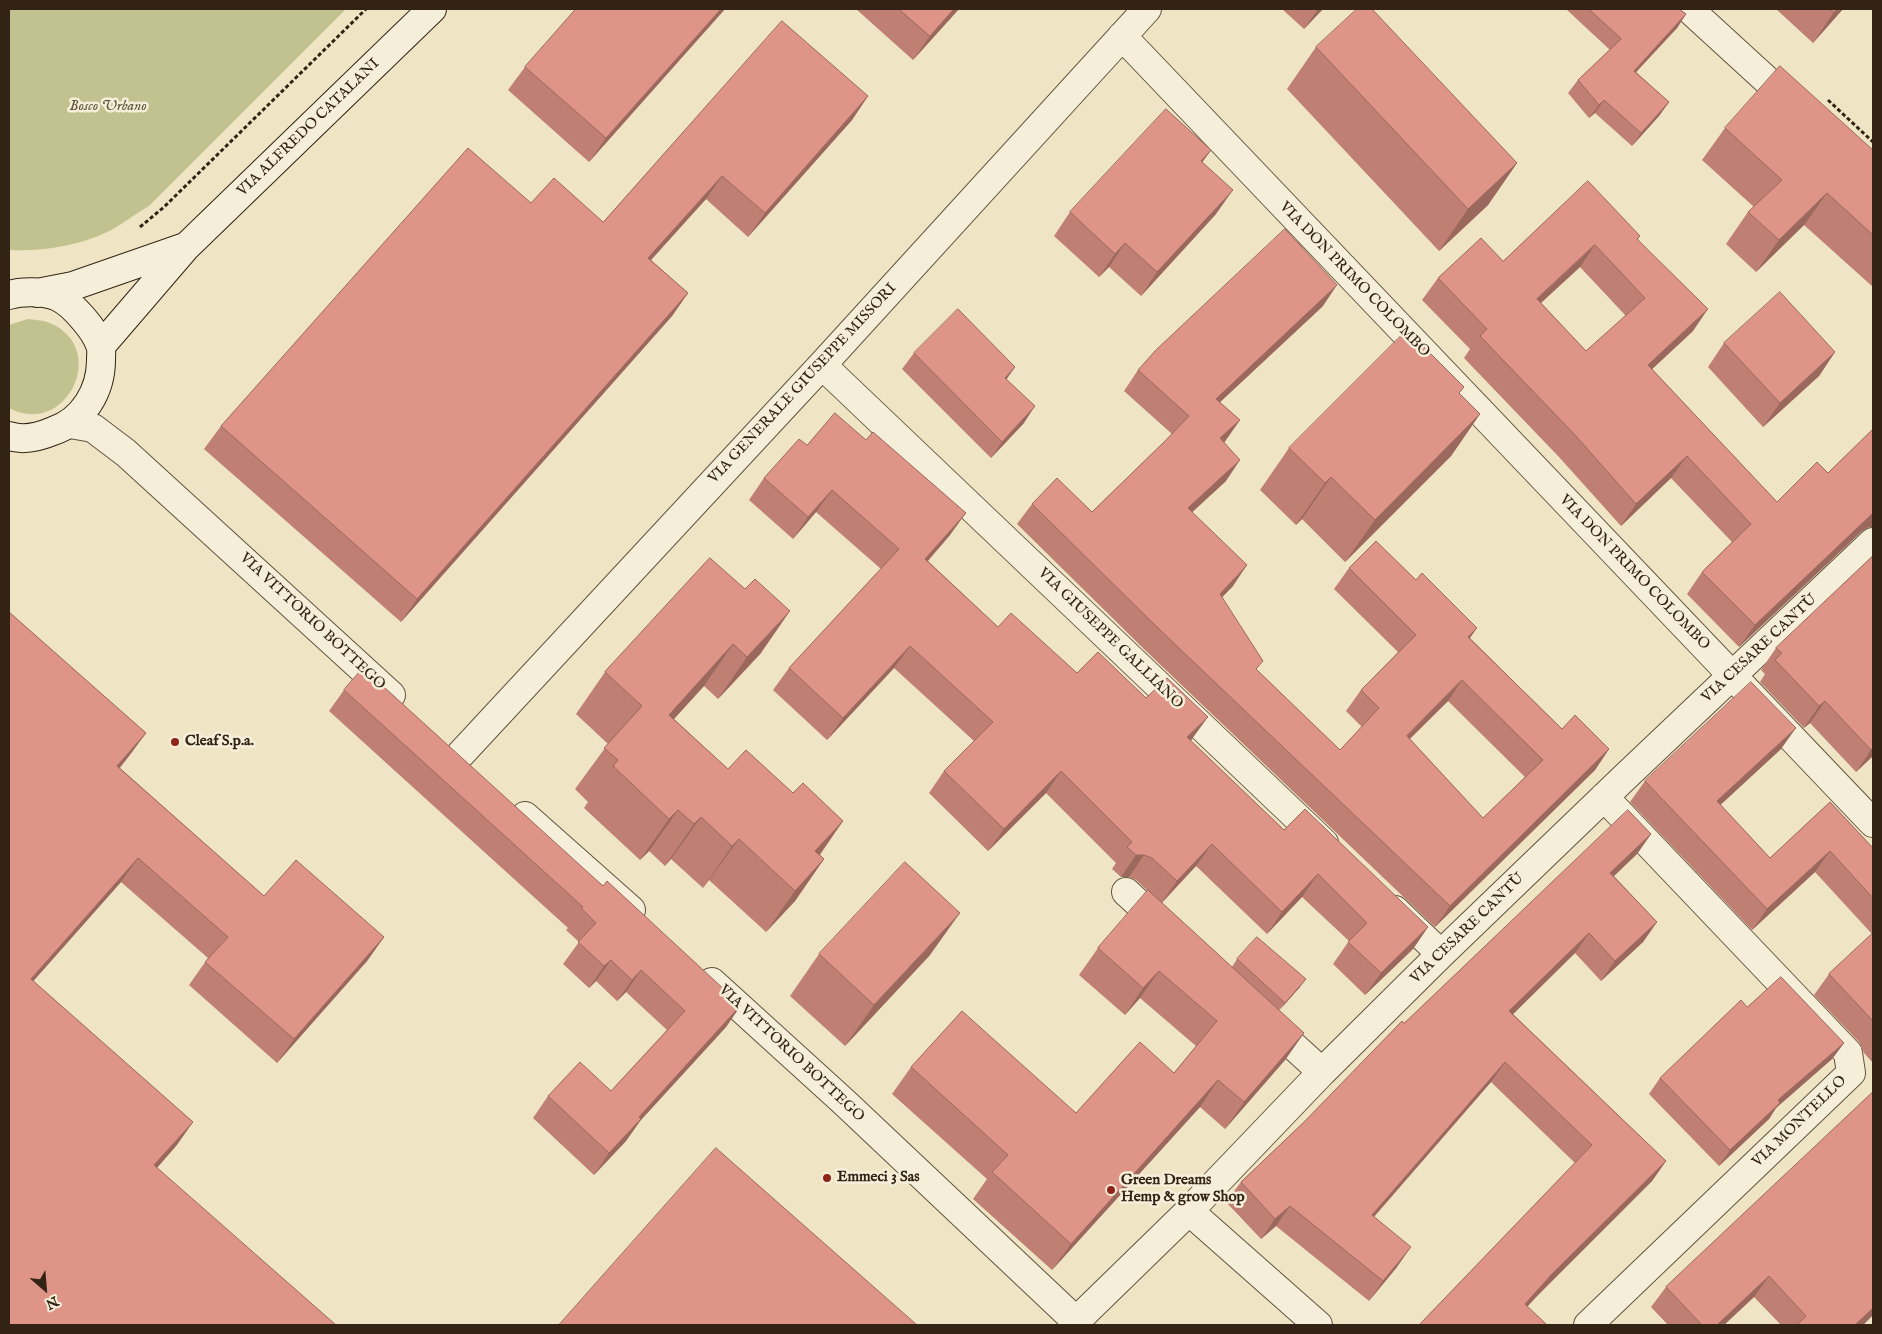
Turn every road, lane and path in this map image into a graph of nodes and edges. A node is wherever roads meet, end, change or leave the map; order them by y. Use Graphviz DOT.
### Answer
graph roads {
  1 [pos="366,9"];
  2 [pos="432,9"];
  3 [pos="1147,9"];
  4 [pos="1689,9"];
  5 [pos="1122,36"];
  6 [pos="1815,125"];
  7 [pos="135,230"];
  8 [pos="186,247"];
  9 [pos="36,293"];
  10 [pos="9,295"];
  11 [pos="101,346"];
  12 [pos="822,365"];
  13 [pos="70,424"];
  14 [pos="9,436"];
  15 [pos="1873,542"];
  16 [pos="1732,676"];
  17 [pos="409,711"];
  18 [pos="437,737"];
  19 [pos="458,757"];
  20 [pos="480,776"];
  21 [pos="1604,797"];
  22 [pos="510,803"];
  23 [pos="1873,823"];
  24 [pos="1340,858"];
  25 [pos="1126,892"];
  26 [pos="1376,892"];
  27 [pos="650,927"];
  28 [pos="1184,946"];
  29 [pos="1441,954"];
  30 [pos="695,966"];
  31 [pos="1249,1006"];
  32 [pos="1322,1072"];
  33 [pos="1189,1211"];
  34 [pos="1074,1323"];
  35 [pos="1318,1325"];
  36 [pos="1588,1325"];
  1 -- 7 [label="path"];
  2 -- 8 [label="street, VIA ALFREDO CATALANI"];
  3 -- 5 [label="street, VIA GENERALE GIUSEPPE MISSORI"];
  4 -- 6 [label="street"];
  5 -- 12 [label="street, VIA GENERALE GIUSEPPE MISSORI"];
  5 -- 16 [label="street, VIA DON PRIMO COLOMBO"];
  8 -- 9 [label="street, VIA ALFREDO CATALANI"];
  8 -- 11 [label="street, VIA ALFREDO CATALANI"];
  9 -- 10 [label="street"];
  9 -- 11 [label="street"];
  11 -- 13 [label="street"];
  12 -- 19 [label="street, VIA GENERALE GIUSEPPE MISSORI"];
  12 -- 24 [label="street, VIA GIUSEPPE GALLIANO"];
  13 -- 14 [label="street"];
  13 -- 17 [label="street, VIA VITTORIO BOTTEGO"];
  15 -- 16 [label="street, VIA CESARE CANTÙ"];
  16 -- 21 [label="street, VIA CESARE CANTÙ"];
  16 -- 23 [label="street, VIA DON PRIMO COLOMBO"];
  18 -- 19 [label="street"];
  19 -- 20 [label="street"];
  21 -- 29 [label="street, VIA CESARE CANTÙ"];
  21 -- 36 [label="street, VIA MONTELLO"];
  22 -- 27 [label="street"];
  25 -- 28 [label="street"];
  26 -- 29 [label="street"];
  29 -- 32 [label="street, VIA CESARE CANTÙ"];
  30 -- 34 [label="street, VIA VITTORIO BOTTEGO"];
  31 -- 32 [label="street"];
  32 -- 33 [label="street, VIA CESARE CANTÙ"];
  33 -- 34 [label="street, VIA CESARE CANTÙ"];
  33 -- 35 [label="street"];
}
